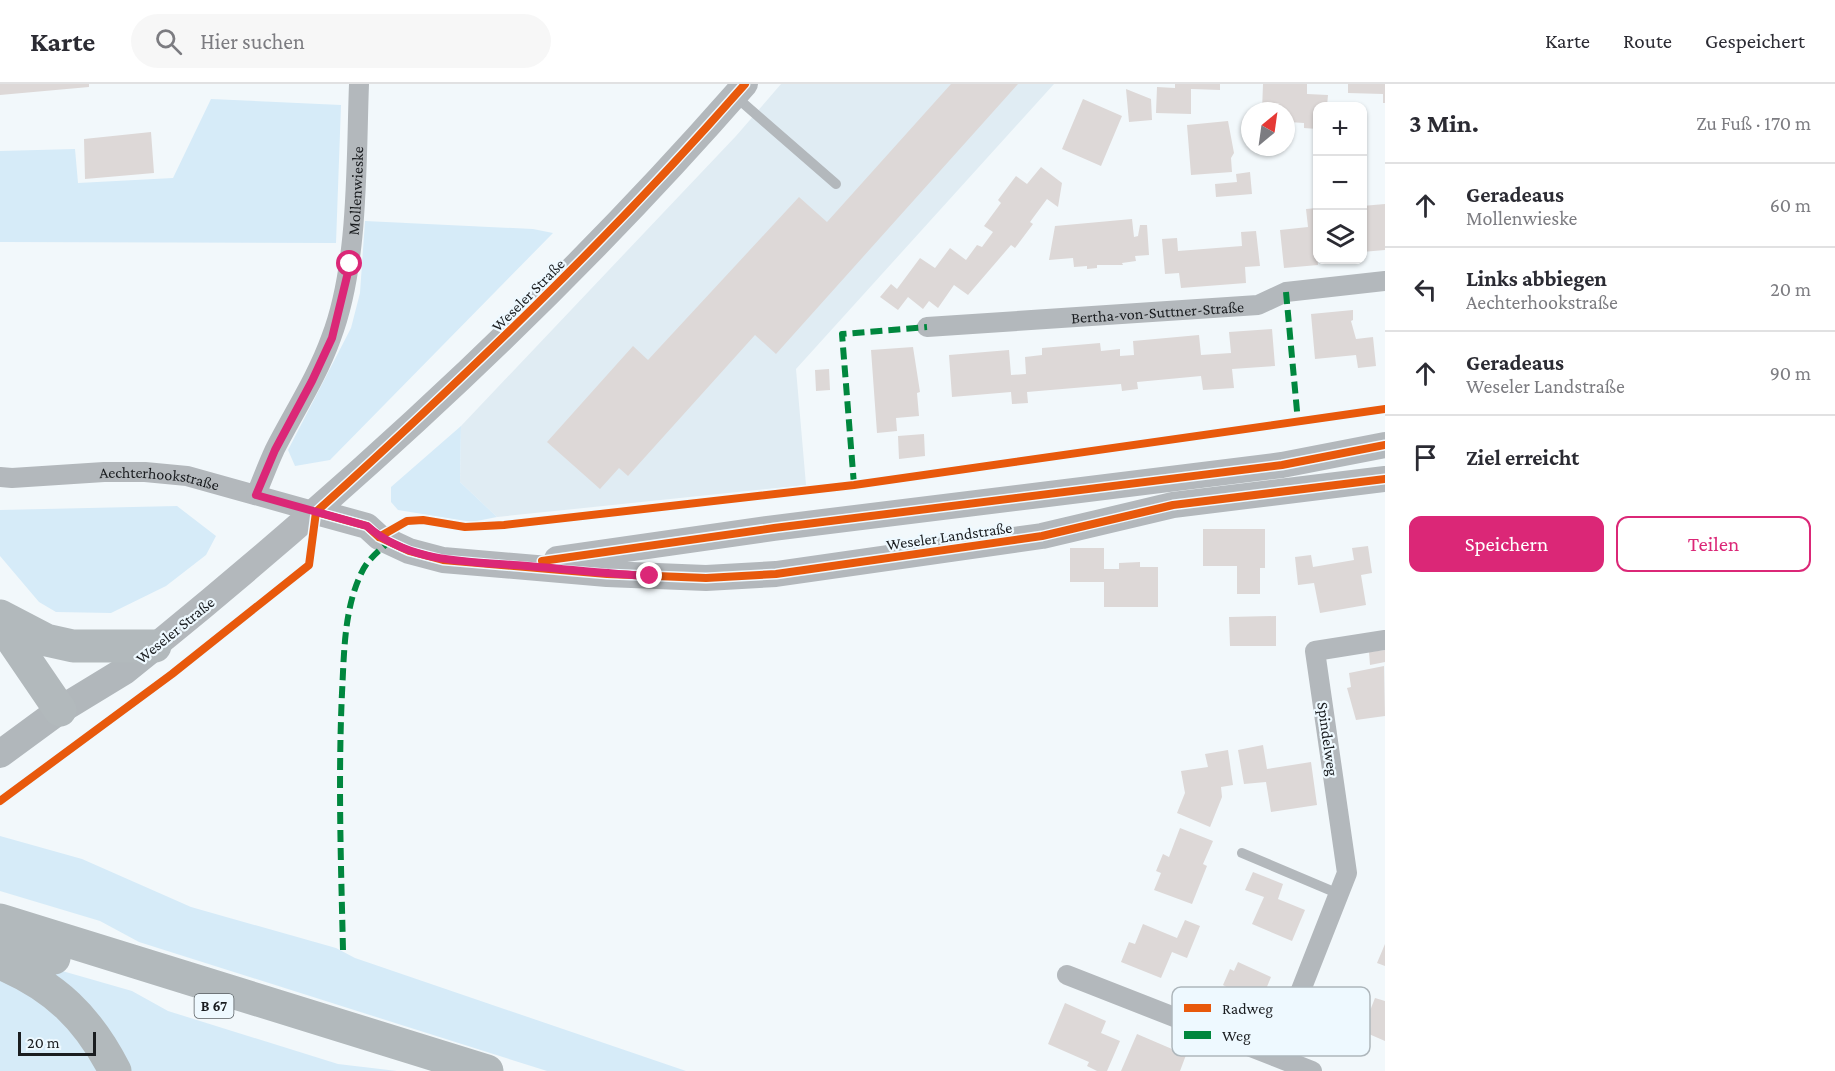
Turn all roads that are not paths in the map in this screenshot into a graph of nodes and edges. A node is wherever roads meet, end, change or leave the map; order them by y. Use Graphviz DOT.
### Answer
graph roads {
  1 [pos="359,84"];
  2 [pos="740,90"];
  3 [pos="836,184"];
  4 [pos="1385,281"];
  5 [pos="927,327"];
  6 [pos="1385,445"];
  7 [pos="0,477"];
  8 [pos="1385,479"];
  9 [pos="256,495"];
  10 [pos="316,512"];
  11 [pos="705,537"];
  12 [pos="512,564"];
  13 [pos="706,578"];
  14 [pos="0,616"];
  15 [pos="0,622"];
  16 [pos="1385,640"];
  17 [pos="155,646"];
  18 [pos="60,710"];
  19 [pos="0,754"];
  20 [pos="1242,853"];
  21 [pos="1338,894"];
  22 [pos="0,921"];
  23 [pos="0,946"];
  24 [pos="0,963"];
  25 [pos="1067,975"];
  26 [pos="1302,987"];
  27 [pos="1172,1016"];
  28 [pos="1275,1056"];
  29 [pos="115,1071"];
  30 [pos="426,1071"];
  31 [pos="487,1071"];
  32 [pos="1312,1071"];
  1 -- 9 [label="street, Mollenwieske"];
  2 -- 3 [label="lane"];
  2 -- 10 [label="street, Weseler Straße"];
  4 -- 5 [label="street, Bertha-von-Suttner-Straße"];
  6 -- 11 [label="street, Weseler Landstraße"];
  7 -- 9 [label="street, Aechterhookstraße"];
  8 -- 13 [label="street, Weseler Landstraße"];
  9 -- 10 [label="street, Aechterhookstraße"];
  10 -- 12 [label="street, Weseler Landstraße"];
  10 -- 17 [label="street, Weseler Straße"];
  11 -- 12 [label="street, Weseler Landstraße"];
  11 -- 13 [label="street"];
  12 -- 13 [label="street, Weseler Landstraße"];
  14 -- 17 [label="highway"];
  15 -- 18 [label="highway"];
  16 -- 21 [label="street, Spindelweg"];
  17 -- 18 [label="main road, Weseler Straße"];
  18 -- 19 [label="main road, Weseler Straße"];
  20 -- 21 [label="lane"];
  21 -- 26 [label="street, Spindelweg"];
  22 -- 31 [label="highway, B 67"];
  23 -- 30 [label="highway, B 67"];
  24 -- 29 [label="highway"];
  25 -- 27 [label="street"];
  28 -- 32 [label="street"];
}
